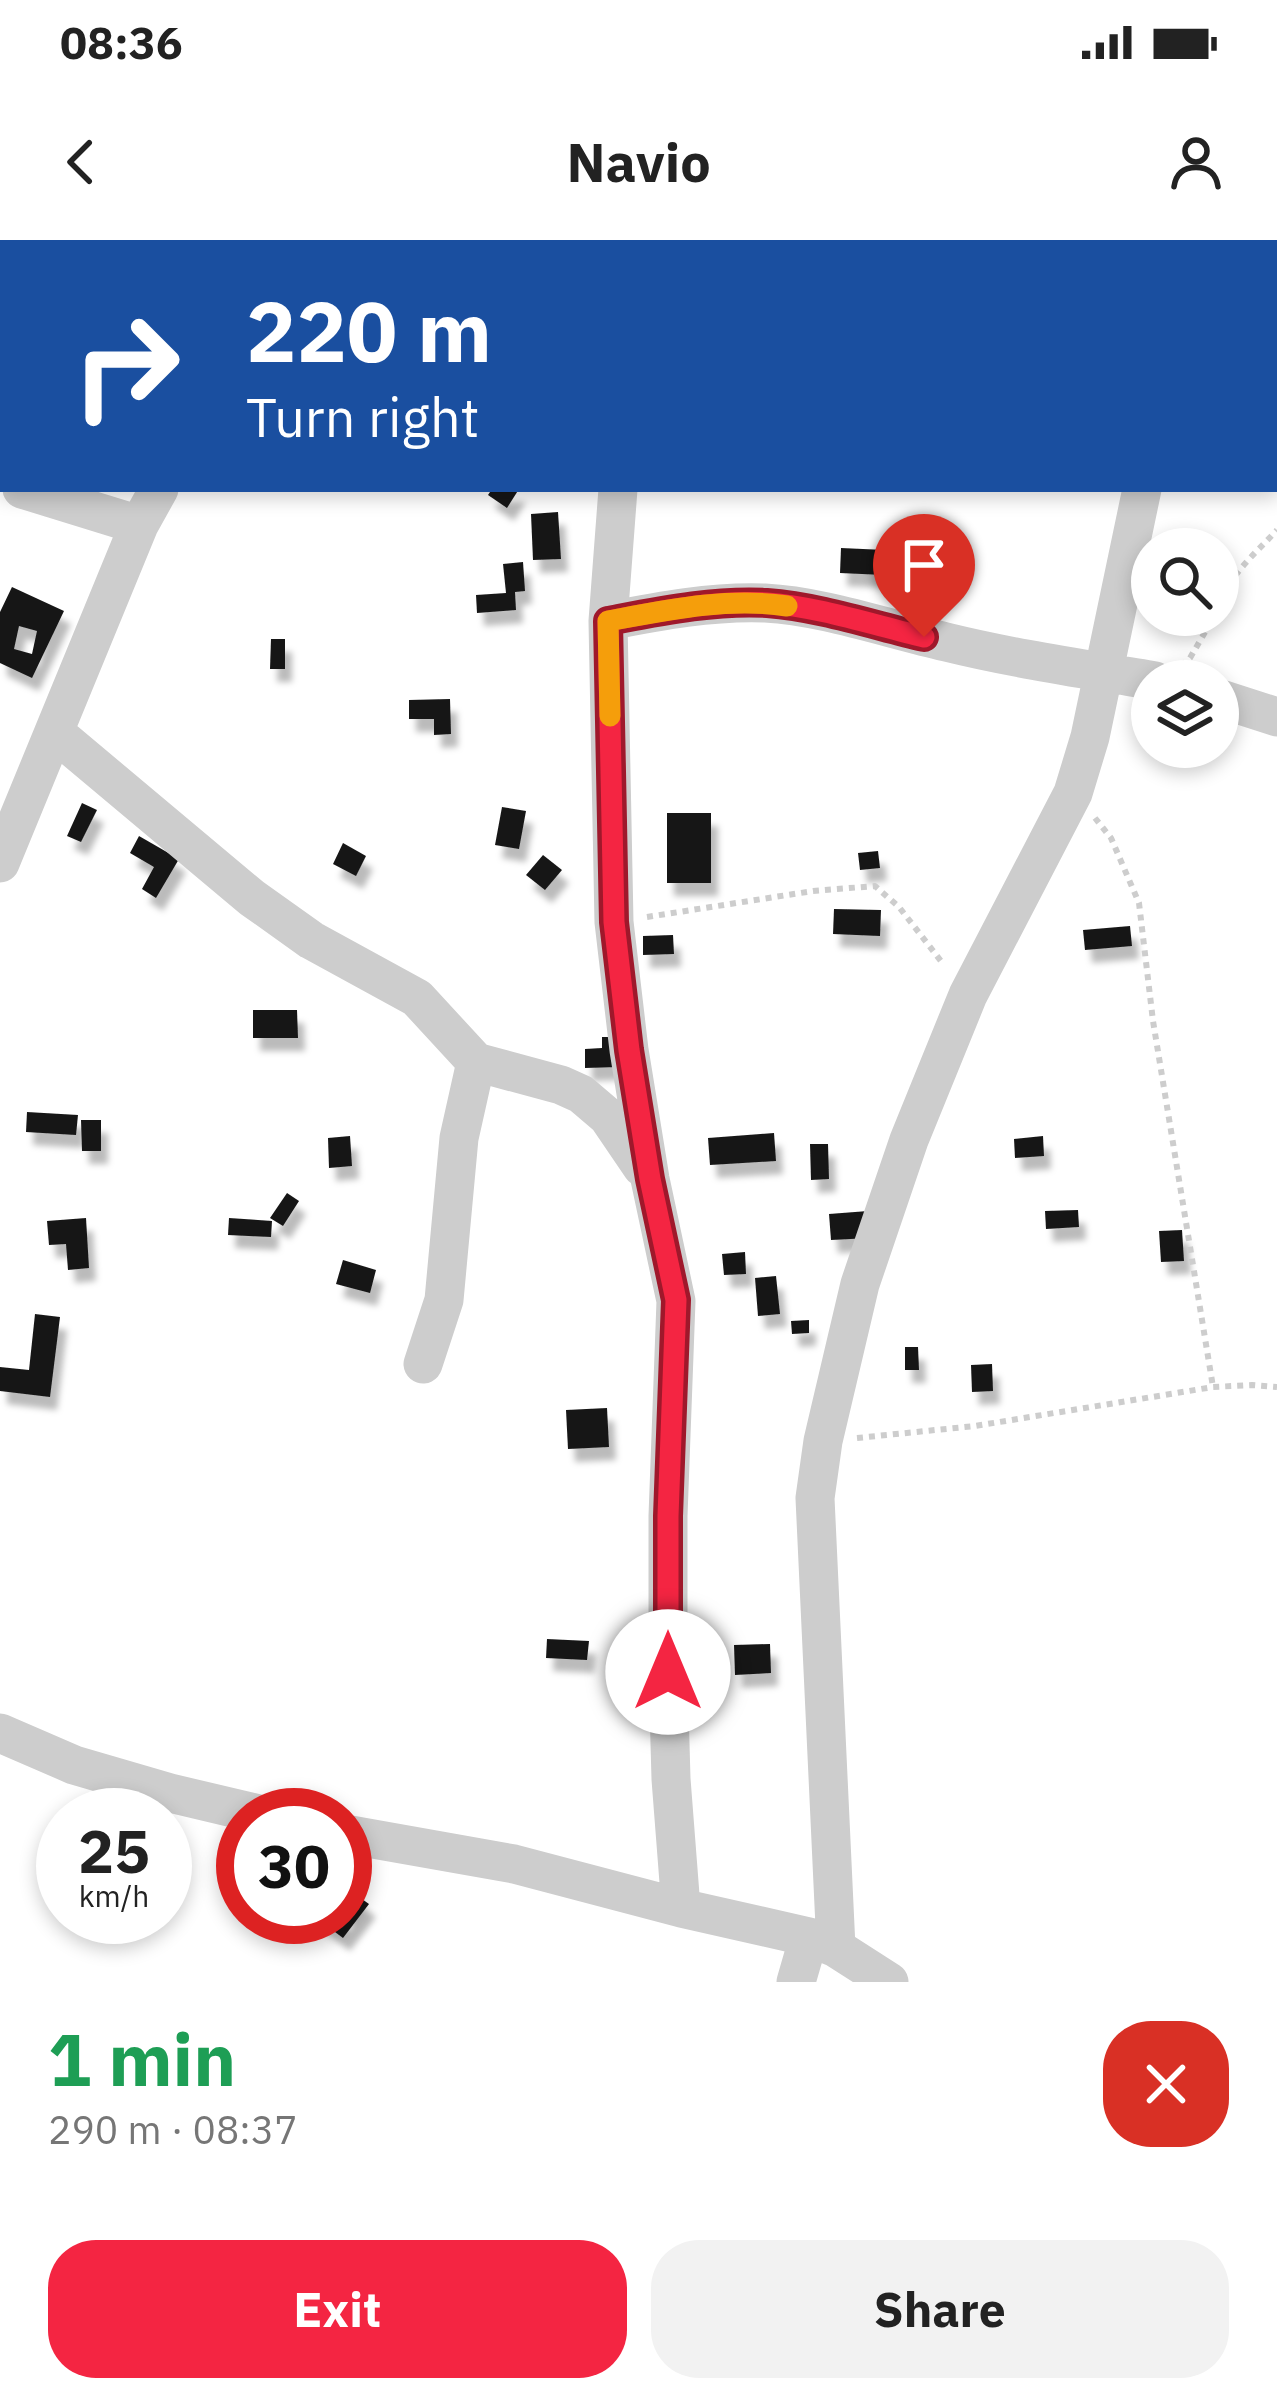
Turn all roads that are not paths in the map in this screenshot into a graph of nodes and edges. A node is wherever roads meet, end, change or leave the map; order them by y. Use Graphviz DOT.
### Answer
graph roads {
  1 [pos="32,492"];
  2 [pos="157,492"];
  3 [pos="618,492"];
  4 [pos="1141,492"];
  5 [pos="139,525"];
  6 [pos="608,621"];
  7 [pos="1101,674"];
  8 [pos="1131,678"];
  9 [pos="1239,705"];
  10 [pos="1277,717"];
  11 [pos="54,732"];
  12 [pos="0,862"];
  13 [pos="476,1062"];
  14 [pos="650,1179"];
  15 [pos="423,1364"];
  16 [pos="0,1732"];
  17 [pos="216,1804"];
  18 [pos="372,1839"];
  19 [pos="681,1908"];
  20 [pos="823,1942"];
  21 [pos="796,1982"];
  22 [pos="890,1982"];
  1 -- 5 [label="street"];
  2 -- 5 [label="street"];
  3 -- 6 [label="street"];
  4 -- 7 [label="street"];
  5 -- 11 [label="street"];
  6 -- 7 [label="street"];
  6 -- 14 [label="street"];
  7 -- 8 [label="street"];
  7 -- 20 [label="street"];
  9 -- 10 [label="street"];
  11 -- 12 [label="street"];
  11 -- 13 [label="street"];
  13 -- 14 [label="street"];
  13 -- 15 [label="street"];
  14 -- 19 [label="street"];
  16 -- 17 [label="street"];
  18 -- 19 [label="street"];
  19 -- 20 [label="street"];
  20 -- 21 [label="street"];
  20 -- 22 [label="street"];
}
